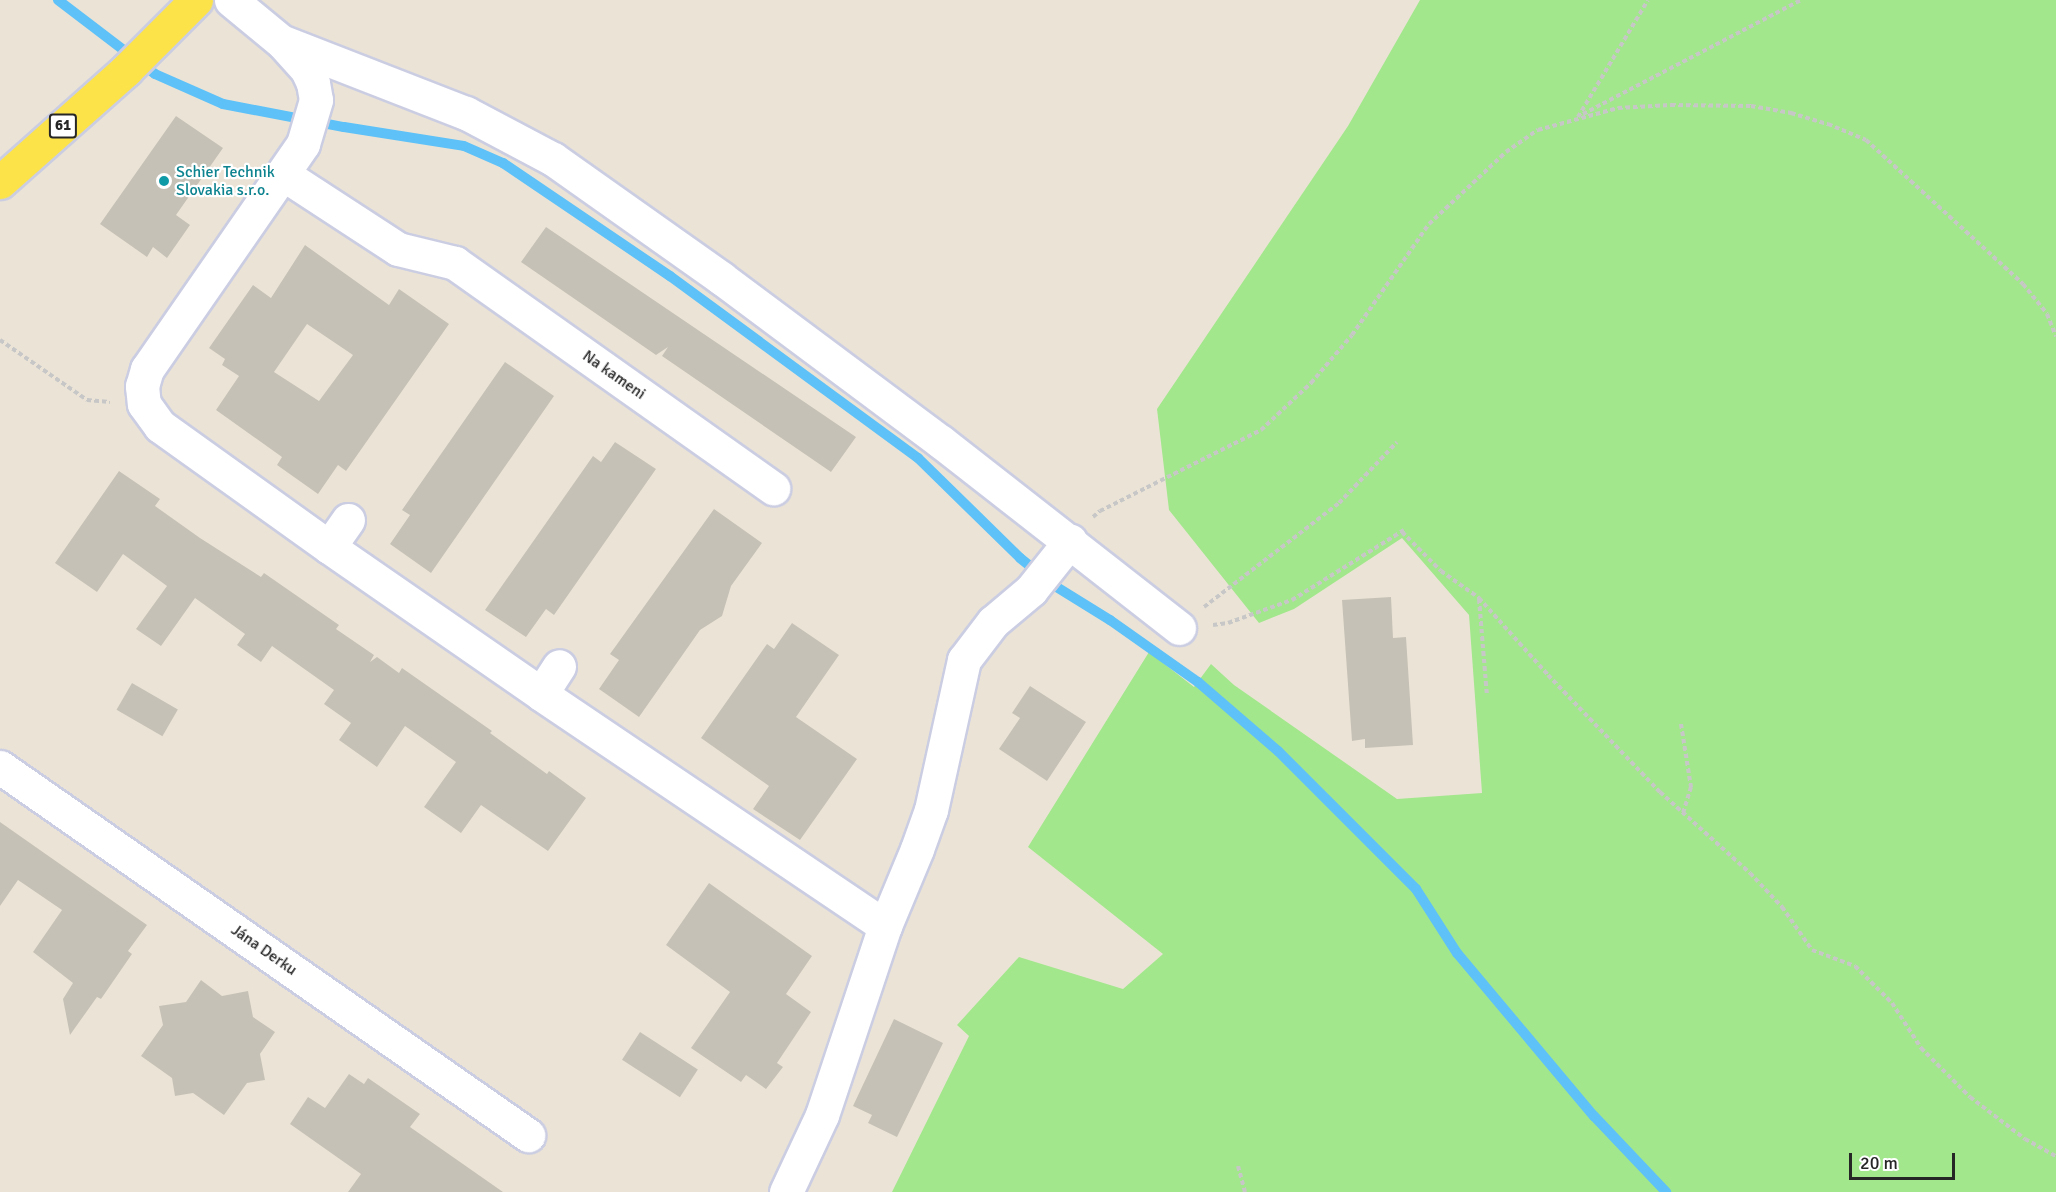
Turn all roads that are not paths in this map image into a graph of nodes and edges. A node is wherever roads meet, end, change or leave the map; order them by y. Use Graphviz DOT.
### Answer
graph roads {
  1 [pos="196,0"];
  2 [pos="231,0"];
  3 [pos="282,42"];
  4 [pos="283,174"];
  5 [pos="0,182"];
  6 [pos="773,489"];
  7 [pos="348,520"];
  8 [pos="329,547"];
  9 [pos="1061,553"];
  10 [pos="1179,628"];
  11 [pos="559,666"];
  12 [pos="541,694"];
  13 [pos="0,767"];
  14 [pos="885,926"];
  15 [pos="528,1135"];
  16 [pos="786,1192"];
  1 -- 5 [label="main road, 61"];
  2 -- 3 [label="street"];
  3 -- 4 [label="street"];
  3 -- 9 [label="street"];
  4 -- 6 [label="street, Na kameni"];
  4 -- 8 [label="street"];
  7 -- 8 [label="street"];
  8 -- 12 [label="street"];
  9 -- 10 [label="street"];
  9 -- 14 [label="street"];
  11 -- 12 [label="street"];
  12 -- 14 [label="street"];
  13 -- 15 [label="street, Jána Derku"];
  14 -- 16 [label="street"];
}
